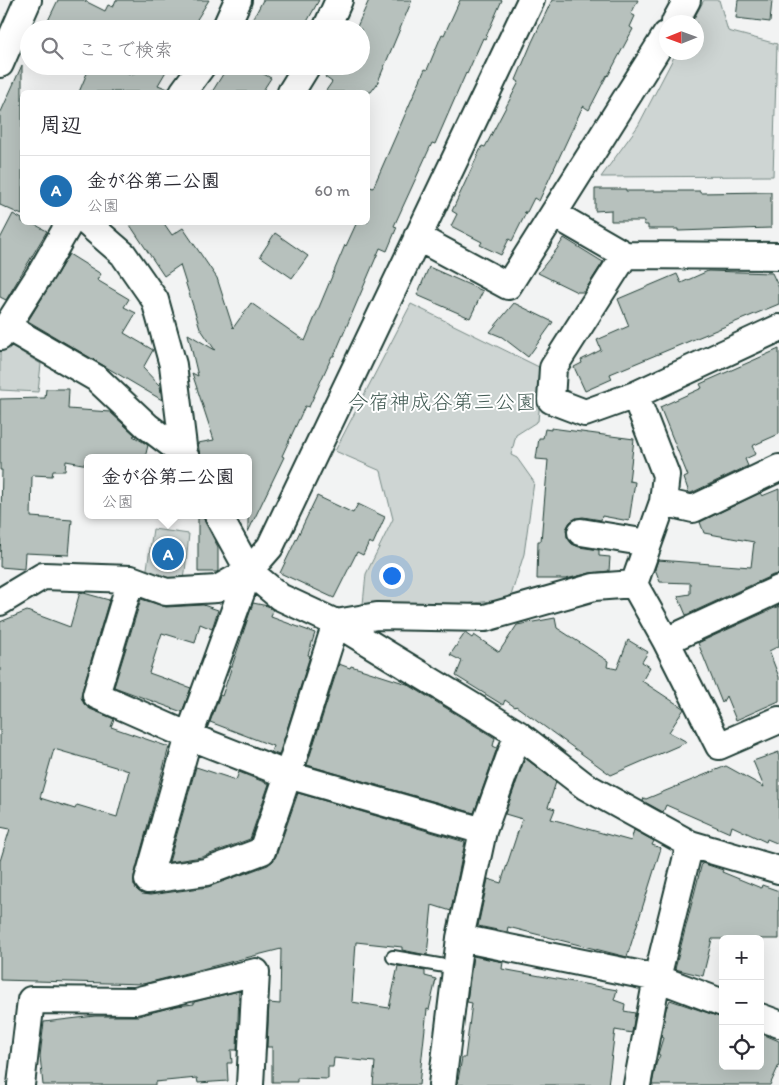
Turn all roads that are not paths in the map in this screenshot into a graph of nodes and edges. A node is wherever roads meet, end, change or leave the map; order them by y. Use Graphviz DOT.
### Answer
graph roads {
  1 [pos="28,0"];
  2 [pos="238,0"];
  3 [pos="339,0"];
  4 [pos="531,0"];
  5 [pos="688,0"];
  6 [pos="679,15"];
  7 [pos="229,20"];
  8 [pos="330,20"];
  9 [pos="659,46"];
  10 [pos="0,64"];
  11 [pos="195,75"];
  12 [pos="301,75"];
  13 [pos="184,90"];
  14 [pos="292,90"];
  15 [pos="554,214"];
  16 [pos="68,225"];
  17 [pos="89,225"];
  18 [pos="417,238"];
  19 [pos="625,255"];
  20 [pos="779,256"];
  21 [pos="779,328"];
  22 [pos="3,331"];
  23 [pos="635,395"];
  24 [pos="182,454"];
  25 [pos="185,454"];
  26 [pos="779,468"];
  27 [pos="663,502"];
  28 [pos="220,519"];
  29 [pos="581,532"];
  30 [pos="648,543"];
  31 [pos="249,571"];
  32 [pos="130,579"];
  33 [pos="634,584"];
  34 [pos="779,589"];
  35 [pos="0,602"];
  36 [pos="336,623"];
  37 [pos="666,641"];
  38 [pos="779,720"];
  39 [pos="518,734"];
  40 [pos="189,736"];
  41 [pos="288,774"];
  42 [pos="483,830"];
  43 [pos="690,844"];
  44 [pos="779,870"];
  45 [pos="460,938"];
  46 [pos="393,957"];
  47 [pos="456,968"];
  48 [pos="656,978"];
  49 [pos="719,1002"];
  50 [pos="764,1018"];
  51 [pos="779,1024"];
  52 [pos="21,1085"];
  53 [pos="250,1085"];
  54 [pos="442,1085"];
  55 [pos="637,1085"];
  1 -- 10 [label="street"];
  2 -- 7 [label="street"];
  3 -- 8 [label="street"];
  4 -- 18 [label="street"];
  5 -- 6 [label="street"];
  9 -- 15 [label="street"];
  11 -- 13 [label="street"];
  12 -- 14 [label="street"];
  15 -- 18 [label="street"];
  15 -- 19 [label="street"];
  16 -- 22 [label="street"];
  17 -- 25 [label="street"];
  18 -- 31 [label="street"];
  19 -- 20 [label="street"];
  19 -- 23 [label="street"];
  21 -- 23 [label="street"];
  22 -- 24 [label="street"];
  23 -- 27 [label="street"];
  26 -- 27 [label="street"];
  27 -- 30 [label="street"];
  28 -- 31 [label="street"];
  29 -- 30 [label="street"];
  30 -- 33 [label="street"];
  31 -- 32 [label="street"];
  31 -- 36 [label="street"];
  31 -- 40 [label="street"];
  32 -- 35 [label="street"];
  32 -- 40 [label="street"];
  33 -- 36 [label="street"];
  33 -- 37 [label="street"];
  34 -- 37 [label="street"];
  36 -- 39 [label="street"];
  36 -- 41 [label="street"];
  37 -- 38 [label="street"];
  39 -- 42 [label="street"];
  39 -- 43 [label="street"];
  40 -- 41 [label="street"];
  40 -- 41 [label="street"];
  41 -- 42 [label="street"];
  42 -- 45 [label="street"];
  43 -- 44 [label="street"];
  43 -- 48 [label="street"];
  45 -- 47 [label="street"];
  45 -- 48 [label="street"];
  46 -- 47 [label="lane"];
  47 -- 54 [label="street"];
  48 -- 49 [label="street"];
  48 -- 55 [label="street"];
  50 -- 51 [label="street"];
  52 -- 53 [label="street"];
}
